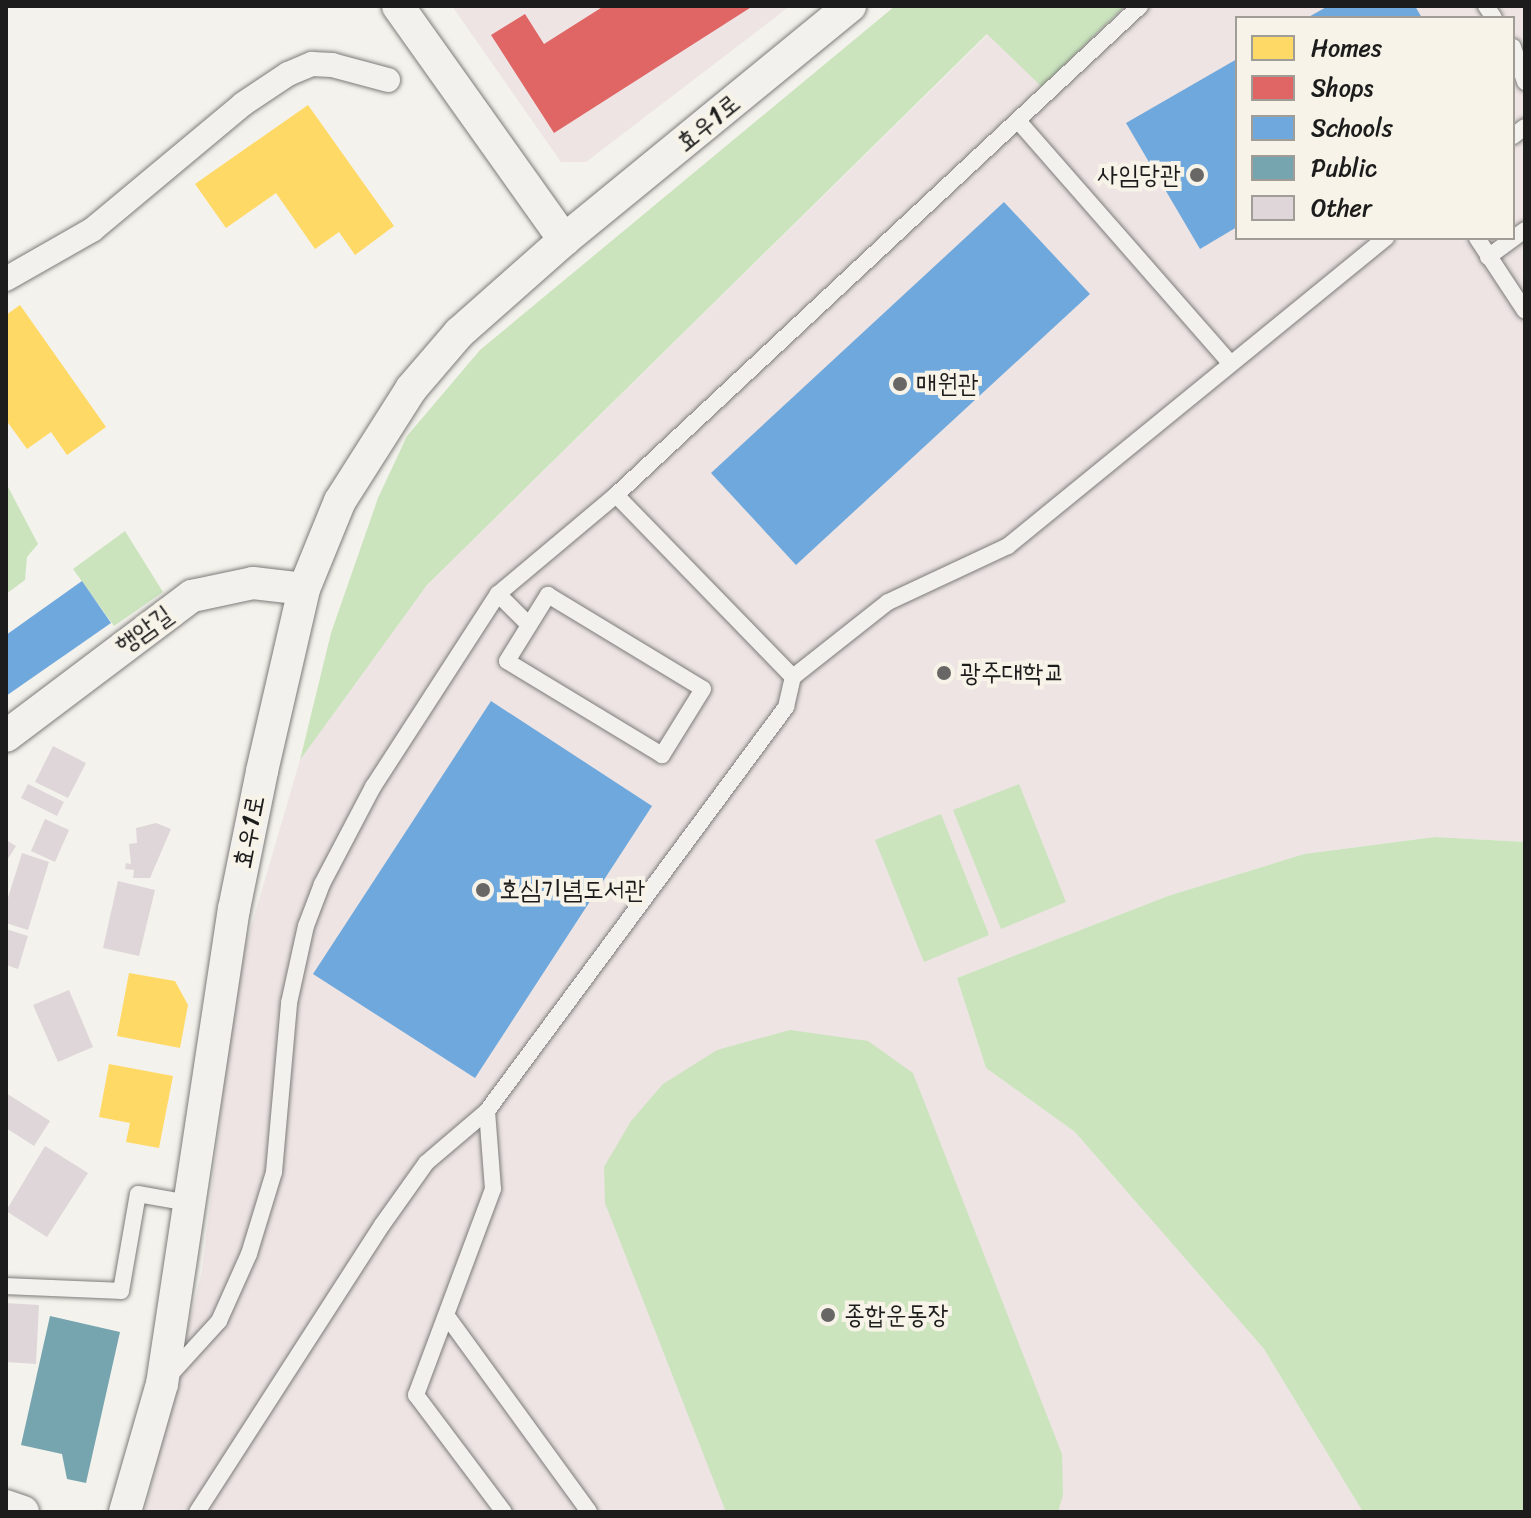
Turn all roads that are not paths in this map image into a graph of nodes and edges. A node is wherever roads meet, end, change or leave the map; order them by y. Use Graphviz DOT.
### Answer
graph roads {
  1 [pos="398,6"];
  2 [pos="850,6"];
  3 [pos="1140,6"];
  4 [pos="1515,53"];
  5 [pos="388,80"];
  6 [pos="1525,82"];
  7 [pos="1020,123"];
  8 [pos="564,240"];
  9 [pos="1383,240"];
  10 [pos="1478,240"];
  11 [pos="1511,240"];
  12 [pos="1488,257"];
  13 [pos="6,279"];
  14 [pos="1525,311"];
  15 [pos="1229,362"];
  16 [pos="616,495"];
  17 [pos="304,589"];
  18 [pos="498,594"];
  19 [pos="529,625"];
  20 [pos="793,677"];
  21 [pos="6,736"];
  22 [pos="487,1111"];
  23 [pos="189,1203"];
  24 [pos="6,1286"];
  25 [pos="449,1319"];
  26 [pos="162,1384"];
  27 [pos="6,1506"];
  28 [pos="23,1512"];
  29 [pos="125,1512"];
  30 [pos="197,1512"];
  31 [pos="504,1512"];
  32 [pos="589,1512"];
  1 -- 8 [label="street"];
  2 -- 8 [label="street, 효우1로"];
  3 -- 7 [label="lane"];
  4 -- 6 [label="lane"];
  5 -- 13 [label="street"];
  7 -- 15 [label="lane"];
  7 -- 16 [label="lane"];
  8 -- 17 [label="street, 효우1로"];
  9 -- 15 [label="lane"];
  10 -- 12 [label="lane"];
  11 -- 12 [label="lane"];
  12 -- 14 [label="lane"];
  15 -- 20 [label="lane"];
  16 -- 18 [label="lane"];
  16 -- 20 [label="lane"];
  17 -- 21 [label="street, 행암길"];
  17 -- 23 [label="street, 효우1로"];
  18 -- 19 [label="lane"];
  18 -- 26 [label="lane"];
  19 -- 19 [label="lane"];
  20 -- 22 [label="lane"];
  22 -- 25 [label="lane"];
  22 -- 30 [label="lane"];
  23 -- 24 [label="lane"];
  23 -- 26 [label="street, 효우1로"];
  25 -- 31 [label="lane"];
  25 -- 32 [label="lane"];
  26 -- 29 [label="street, 효우1로"];
  27 -- 28 [label="street"];
}
